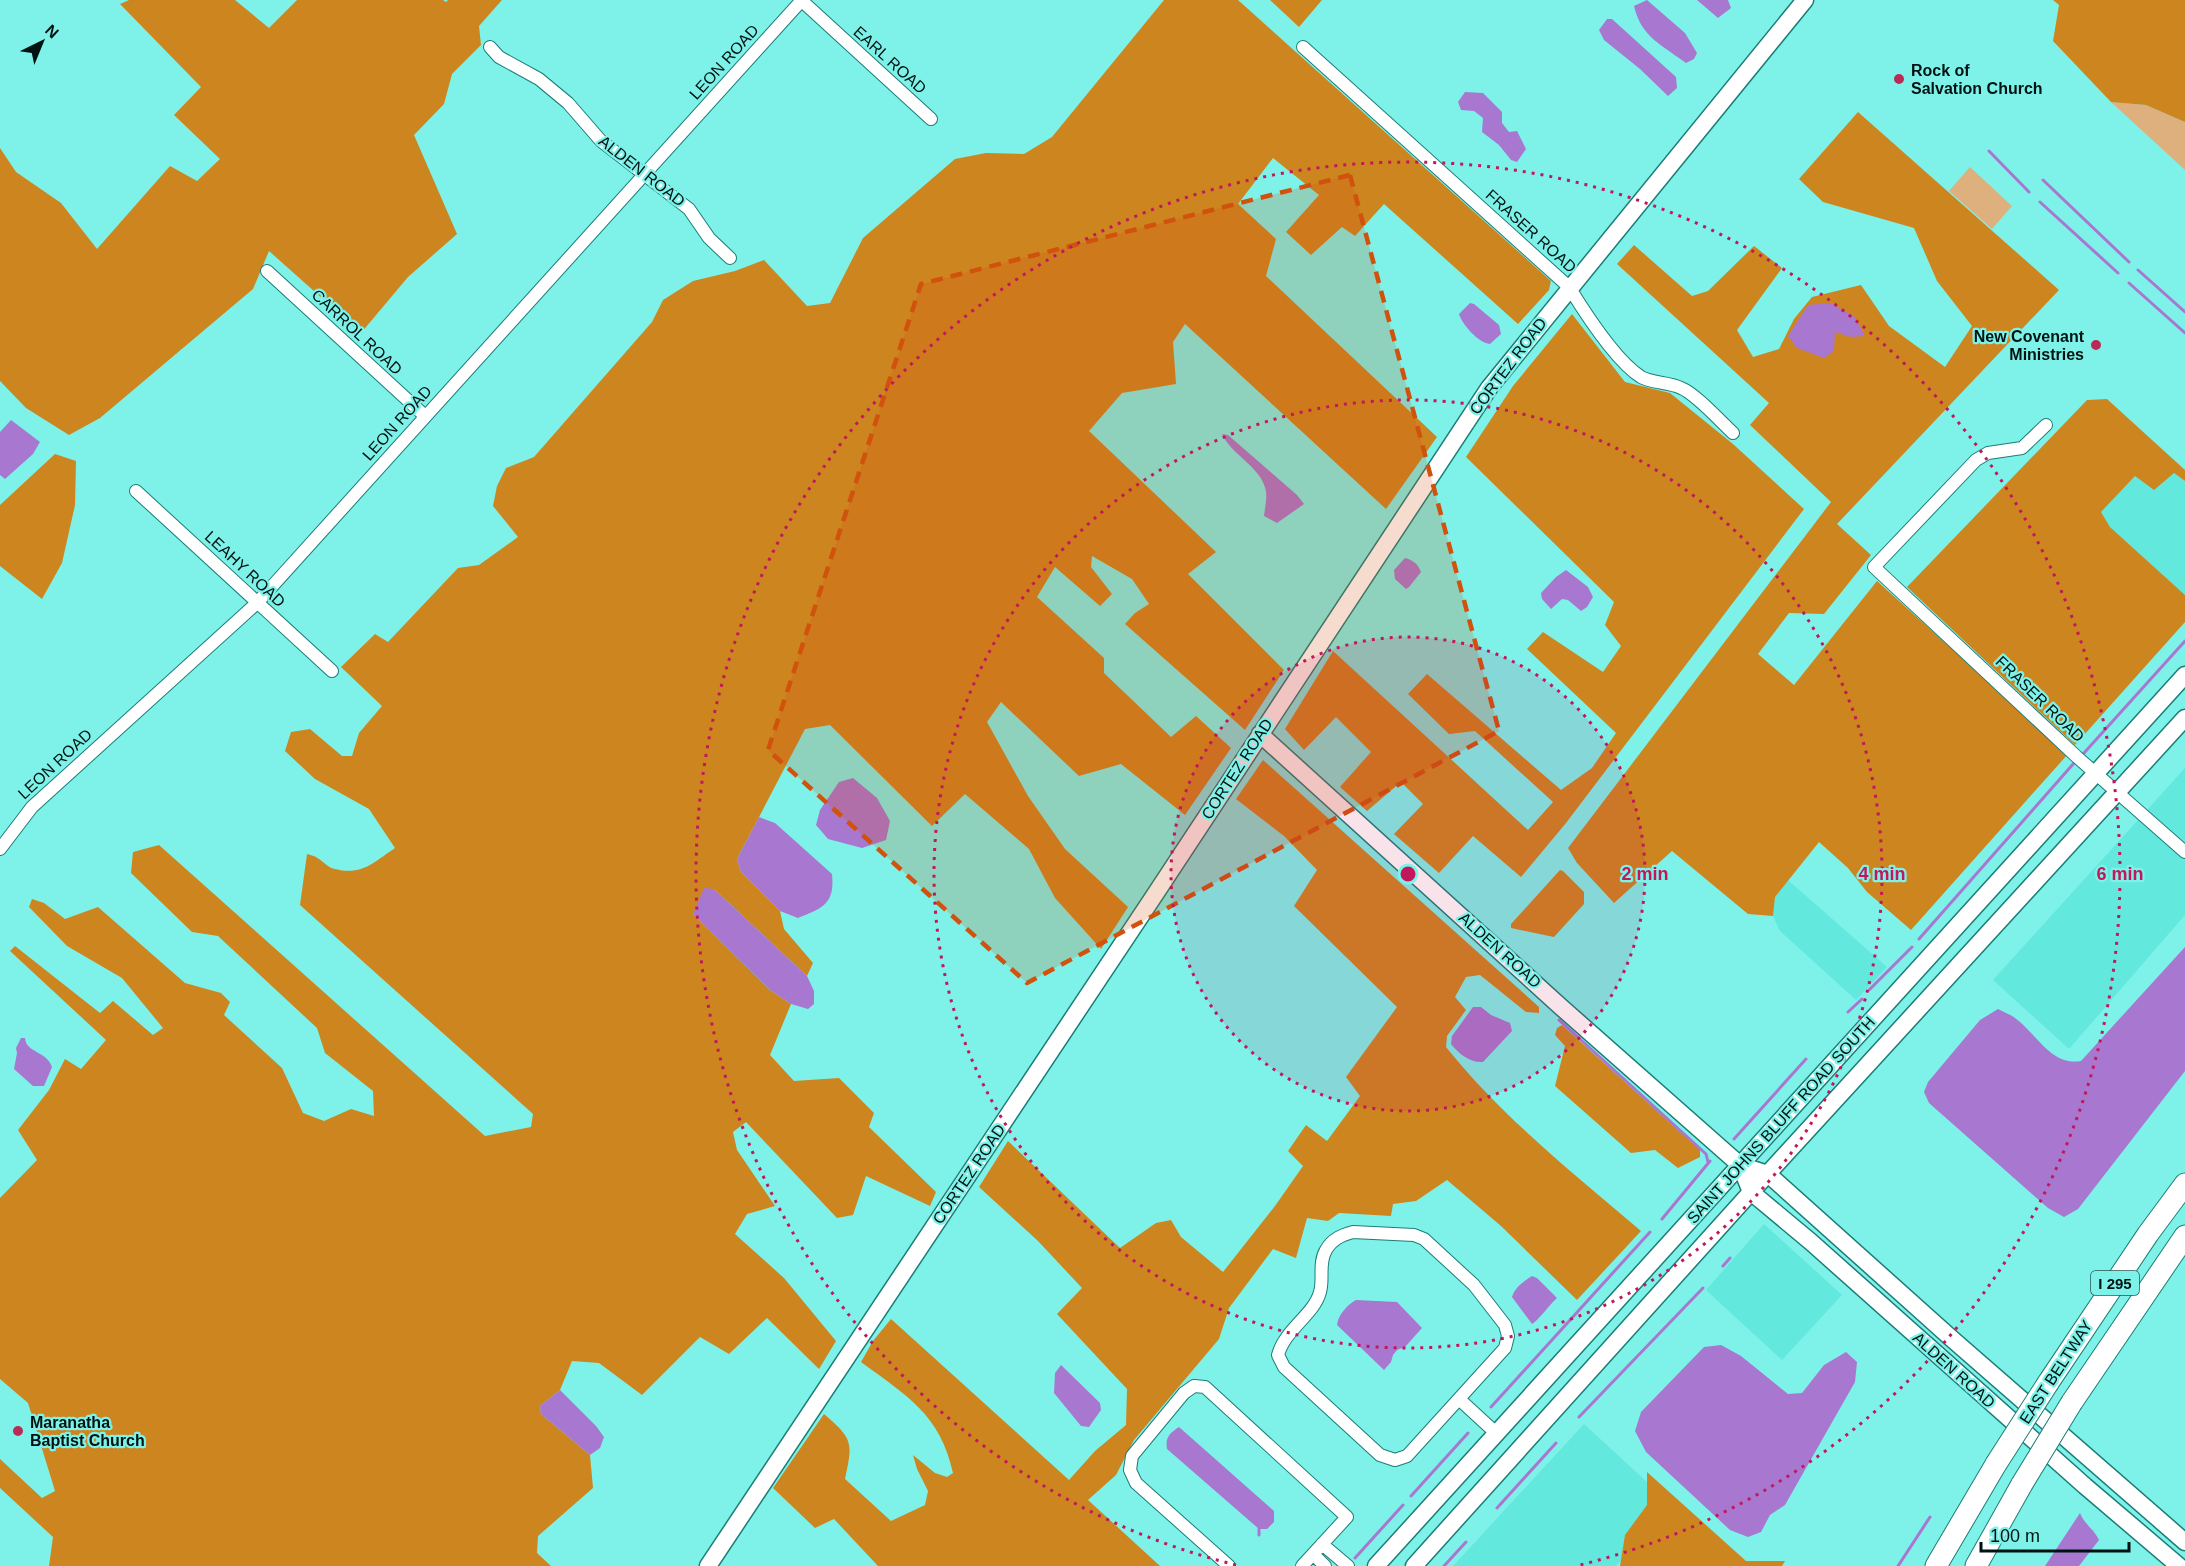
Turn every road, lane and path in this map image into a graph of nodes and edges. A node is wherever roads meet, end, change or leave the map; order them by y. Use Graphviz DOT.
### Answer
graph roads {
  1 [pos="801,0"];
  2 [pos="1805,0"];
  3 [pos="490,47"];
  4 [pos="1303,47"];
  5 [pos="931,119"];
  6 [pos="644,175"];
  7 [pos="730,258"];
  8 [pos="267,271"];
  9 [pos="1569,287"];
  10 [pos="425,416"];
  11 [pos="2046,425"];
  12 [pos="1733,433"];
  13 [pos="136,490"];
  14 [pos="257,603"];
  15 [pos="332,671"];
  16 [pos="2185,675"];
  17 [pos="2185,718"];
  18 [pos="1260,734"];
  19 [pos="2096,772"];
  20 [pos="2118,792"];
  21 [pos="0,849"];
  22 [pos="2185,852"];
  23 [pos="1740,1165"];
  24 [pos="1768,1174"];
  25 [pos="2185,1184"];
  26 [pos="1751,1192"];
  27 [pos="2185,1236"];
  28 [pos="1951,1338"];
  29 [pos="1937,1355"];
  30 [pos="1459,1399"];
  31 [pos="1496,1433"];
  32 [pos="2137,1501"];
  33 [pos="2123,1518"];
  34 [pos="2185,1542"];
  35 [pos="1322,1544"];
  36 [pos="1313,1554"];
  37 [pos="708,1566"];
  38 [pos="1229,1566"];
  39 [pos="1302,1566"];
  40 [pos="1325,1566"];
  41 [pos="1348,1566"];
  42 [pos="1376,1566"];
  43 [pos="1414,1566"];
  44 [pos="1936,1566"];
  45 [pos="1976,1566"];
  46 [pos="2179,1566"];
  1 -- 5 [label="street, EARL ROAD"];
  1 -- 6 [label="street, LEON ROAD"];
  2 -- 9 [label="street, CORTEZ ROAD"];
  3 -- 6 [label="street, ALDEN ROAD"];
  4 -- 9 [label="street, FRASER ROAD"];
  6 -- 7 [label="street, ALDEN ROAD"];
  6 -- 10 [label="street, LEON ROAD"];
  8 -- 10 [label="street, CARROL ROAD"];
  9 -- 12 [label="street, FRASER ROAD"];
  9 -- 18 [label="street, CORTEZ ROAD"];
  10 -- 14 [label="street, LEON ROAD"];
  11 -- 19 [label="street, FRASER ROAD"];
  13 -- 14 [label="street, LEAHY ROAD"];
  14 -- 15 [label="street, LEAHY ROAD"];
  14 -- 21 [label="street, LEON ROAD"];
  16 -- 19 [label="street, SAINT JOHNS BLUFF ROAD SOUTH"];
  17 -- 20 [label="street, SAINT JOHNS BLUFF ROAD SOUTH"];
  18 -- 23 [label="street, ALDEN ROAD"];
  18 -- 37 [label="street, CORTEZ ROAD"];
  19 -- 20 [label="street, FRASER ROAD"];
  19 -- 23 [label="street, SAINT JOHNS BLUFF ROAD SOUTH"];
  20 -- 22 [label="street, FRASER ROAD"];
  20 -- 24 [label="street, SAINT JOHNS BLUFF ROAD SOUTH"];
  23 -- 24 [label="street, ALDEN ROAD"];
  23 -- 26 [label="street, ALDEN ROAD"];
  23 -- 31 [label="street, SAINT JOHNS BLUFF ROAD SOUTH"];
  24 -- 26 [label="street, SAINT JOHNS BLUFF ROAD SOUTH"];
  24 -- 28 [label="street, ALDEN ROAD"];
  25 -- 44 [label="highway, EAST BELTWAY / I 295, bridge"];
  26 -- 29 [label="street, ALDEN ROAD"];
  26 -- 43 [label="street, SAINT JOHNS BLUFF ROAD SOUTH"];
  27 -- 45 [label="highway, EAST BELTWAY / I 295, bridge"];
  28 -- 29 [label="street"];
  28 -- 32 [label="street, ALDEN ROAD"];
  29 -- 33 [label="street, ALDEN ROAD"];
  30 -- 30 [label="street"];
  30 -- 31 [label="street"];
  31 -- 42 [label="street, SAINT JOHNS BLUFF ROAD SOUTH"];
  32 -- 33 [label="street"];
  32 -- 34 [label="street, ALDEN ROAD"];
  33 -- 46 [label="street, ALDEN ROAD"];
  35 -- 36 [label="street"];
  35 -- 38 [label="street"];
  35 -- 41 [label="street"];
  36 -- 39 [label="street"];
  36 -- 40 [label="street"];
}
